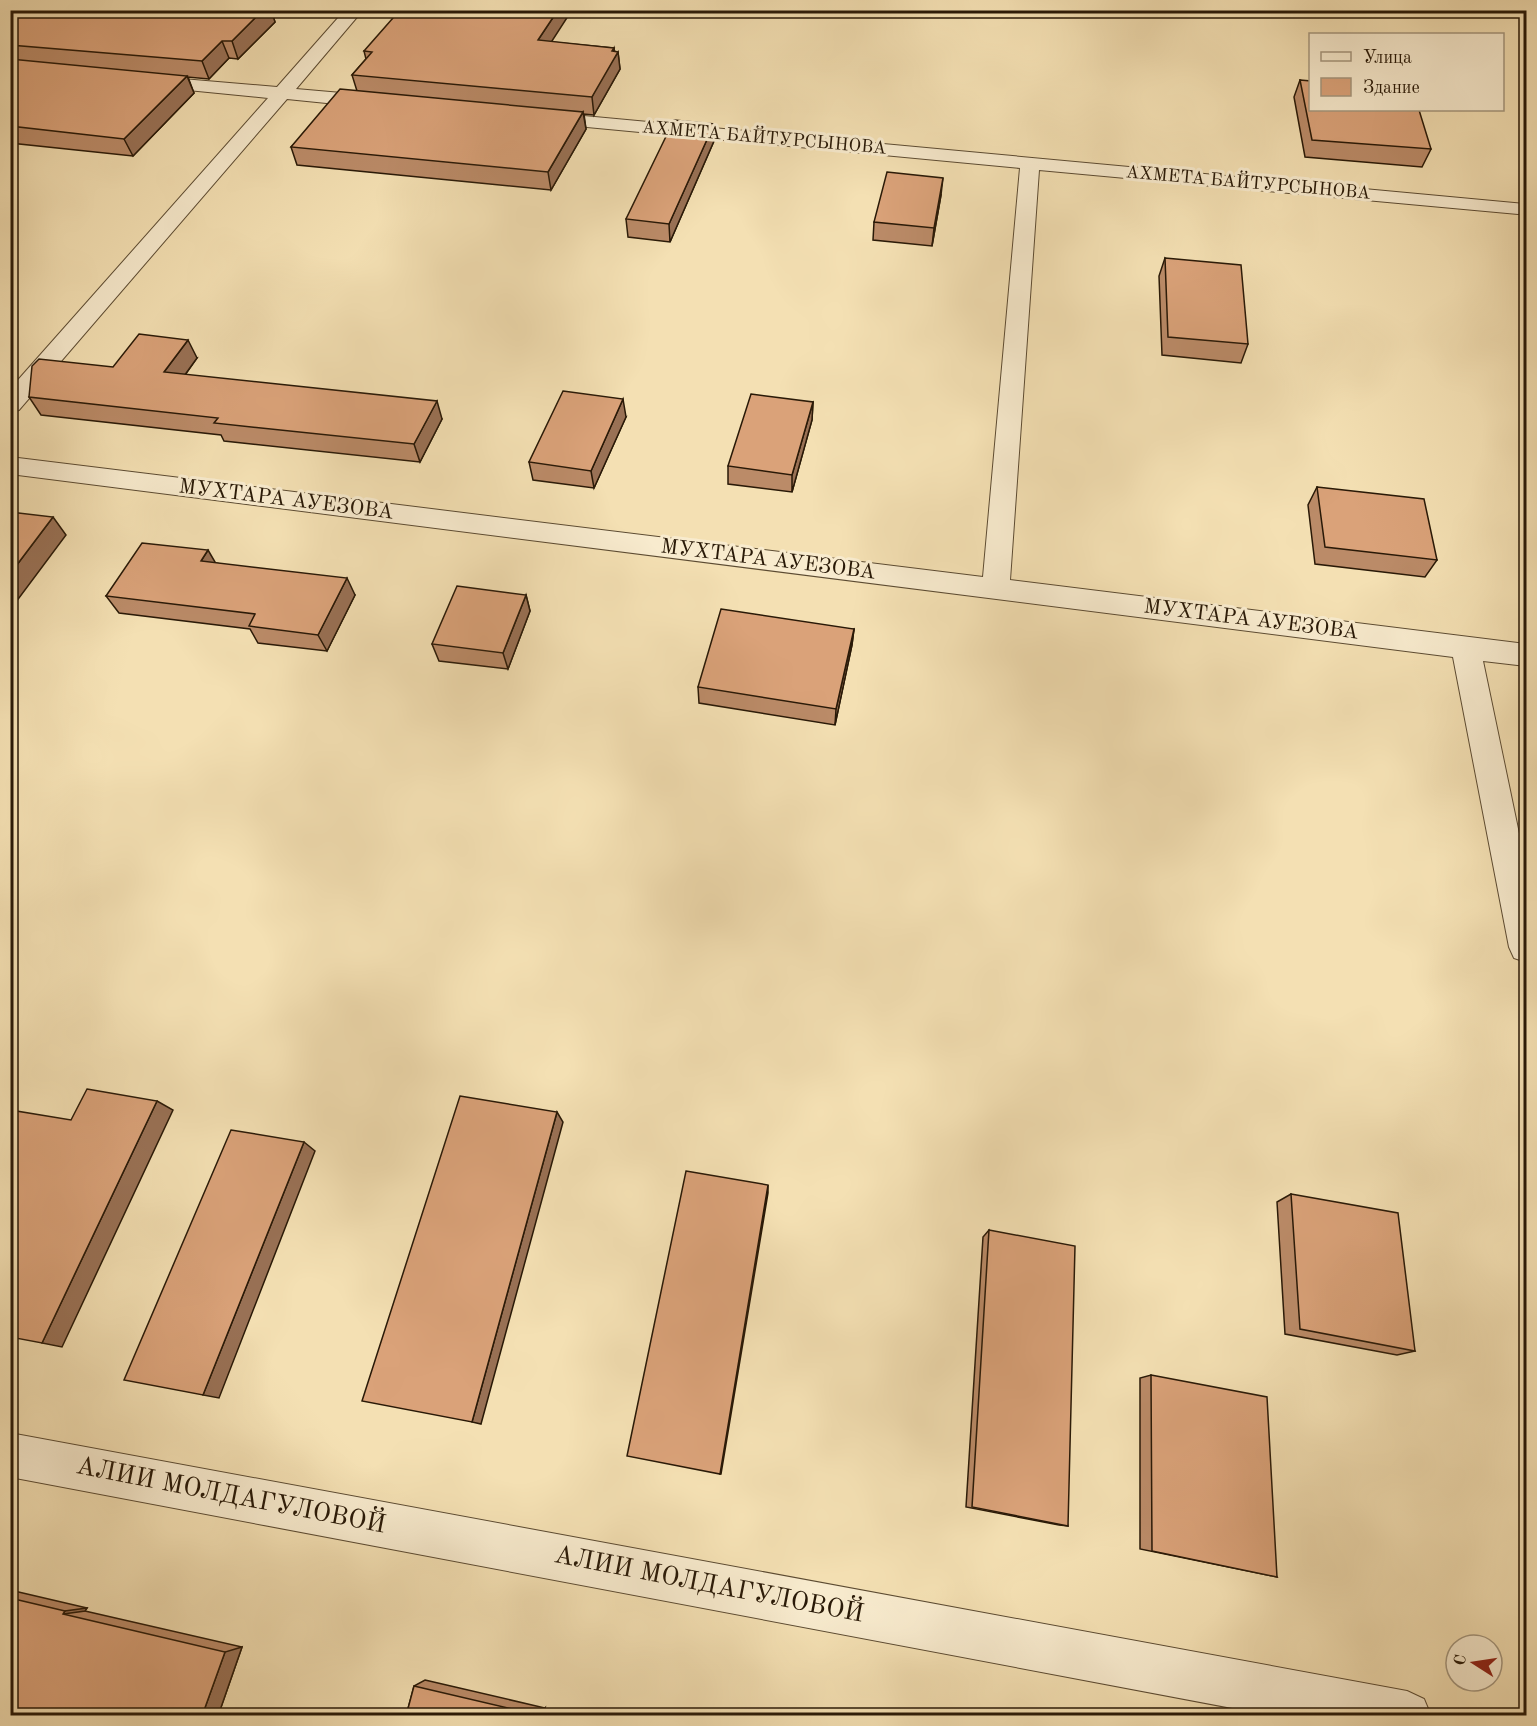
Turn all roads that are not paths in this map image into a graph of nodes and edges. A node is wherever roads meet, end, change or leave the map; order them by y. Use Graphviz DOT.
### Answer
graph roads {
  1 [pos="355,10"];
  2 [pos="128,79"];
  3 [pos="281,94"];
  4 [pos="400,105"];
  5 [pos="519,116"];
  6 [pos="1030,163"];
  7 [pos="1518,208"];
  8 [pos="10,405"];
  9 [pos="10,465"];
  10 [pos="996,588"];
  11 [pos="1466,647"];
  12 [pos="1527,654"];
  13 [pos="1527,947"];
  14 [pos="10,1455"];
  15 [pos="1407,1716"];
  1 -- 3 [label="street"];
  2 -- 3 [label="street"];
  3 -- 4 [label="street"];
  3 -- 8 [label="street"];
  5 -- 6 [label="street, АХМЕТА БАЙТУРСЫНОВА"];
  6 -- 7 [label="street, АХМЕТА БАЙТУРСЫНОВА"];
  6 -- 10 [label="street"];
  9 -- 10 [label="street, МУХТАРА АУЕЗОВА"];
  10 -- 11 [label="street, МУХТАРА АУЕЗОВА"];
  11 -- 12 [label="street, МУХТАРА АУЕЗОВА"];
  11 -- 13 [label="street"];
  14 -- 15 [label="street, АЛИИ МОЛДАГУЛОВОЙ"];
}
